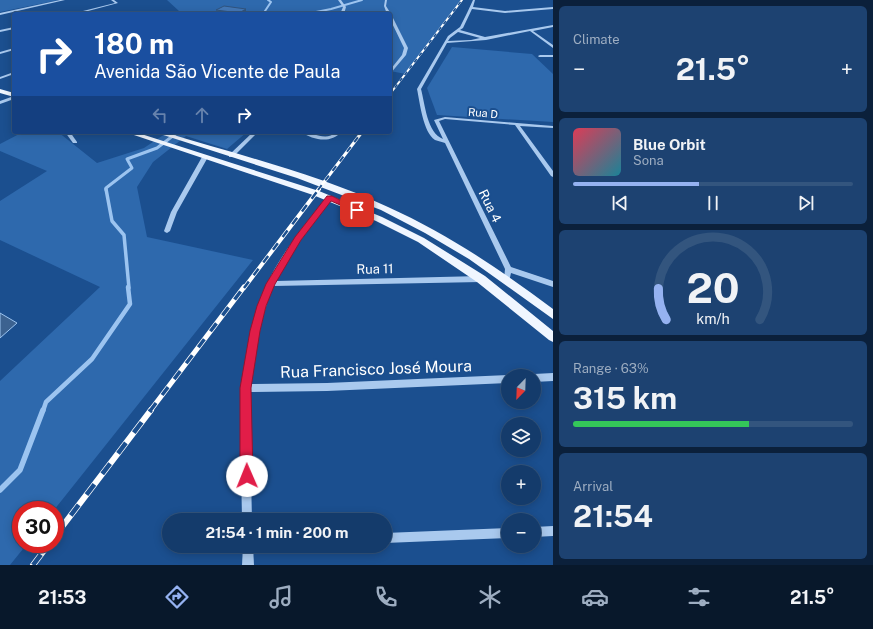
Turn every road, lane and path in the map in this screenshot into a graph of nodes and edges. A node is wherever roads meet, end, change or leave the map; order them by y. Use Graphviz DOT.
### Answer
graph roads {
  1 [pos="64,0"];
  2 [pos="112,0"];
  3 [pos="386,0"];
  4 [pos="474,0"];
  5 [pos="339,1"];
  6 [pos="345,1"];
  7 [pos="470,8"];
  8 [pos="553,8"];
  9 [pos="82,12"];
  10 [pos="343,12"];
  11 [pos="388,12"];
  12 [pos="0,14"];
  13 [pos="392,21"];
  14 [pos="553,26"];
  15 [pos="12,28"];
  16 [pos="457,30"];
  17 [pos="530,30"];
  18 [pos="0,31"];
  19 [pos="486,39"];
  20 [pos="446,42"];
  21 [pos="553,47"];
  22 [pos="12,50"];
  23 [pos="0,53"];
  24 [pos="540,56"];
  25 [pos="553,56"];
  26 [pos="392,70"];
  27 [pos="12,75"];
  28 [pos="0,78"];
  29 [pos="0,84"];
  30 [pos="12,87"];
  31 [pos="0,91"];
  32 [pos="12,95"];
  33 [pos="12,97"];
  34 [pos="0,103"];
  35 [pos="517,125"];
  36 [pos="553,127"];
  37 [pos="69,134"];
  38 [pos="135,134"];
  39 [pos="164,134"];
  40 [pos="254,134"];
  41 [pos="311,134"];
  42 [pos="337,134"];
  43 [pos="75,142"];
  44 [pos="447,142"];
  45 [pos="231,156"];
  46 [pos="205,157"];
  47 [pos="553,175"];
  48 [pos="329,198"];
  49 [pos="167,231"];
  50 [pos="508,269"];
  51 [pos="481,278"];
  52 [pos="506,280"];
  53 [pos="270,284"];
  54 [pos="553,284"];
  55 [pos="553,315"];
  56 [pos="553,337"];
  57 [pos="553,377"];
  58 [pos="541,378"];
  59 [pos="501,379"];
  60 [pos="246,388"];
  61 [pos="247,513"];
  62 [pos="553,531"];
  63 [pos="541,532"];
  64 [pos="501,533"];
  65 [pos="392,538"];
  66 [pos="248,553"];
  67 [pos="248,565"];
  1 -- 12 [label="street"];
  2 -- 9 [label="street"];
  3 -- 11 [label="street"];
  4 -- 7 [label="street"];
  5 -- 6 [label="street"];
  5 -- 10 [label="street"];
  7 -- 8 [label="street"];
  7 -- 16 [label="street"];
  13 -- 26 [label="street"];
  14 -- 17 [label="street"];
  15 -- 18 [label="street"];
  16 -- 19 [label="street"];
  16 -- 20 [label="street"];
  17 -- 19 [label="street"];
  17 -- 21 [label="street"];
  19 -- 20 [label="street"];
  20 -- 44 [label="street"];
  22 -- 23 [label="street"];
  24 -- 25 [label="street"];
  27 -- 28 [label="street"];
  29 -- 30 [label="main road"];
  31 -- 32 [label="main road"];
  33 -- 34 [label="street"];
  35 -- 36 [label="street, Rua D"];
  35 -- 44 [label="street, Rua D"];
  35 -- 47 [label="street"];
  37 -- 43 [label="street"];
  38 -- 46 [label="main road"];
  39 -- 45 [label="main road"];
  40 -- 45 [label="street"];
  41 -- 42 [label="street"];
  44 -- 50 [label="street, Rua 4"];
  45 -- 52 [label="main road"];
  46 -- 48 [label="main road"];
  46 -- 49 [label="street"];
  48 -- 51 [label="main road"];
  48 -- 53 [label="street"];
  50 -- 52 [label="street"];
  50 -- 54 [label="street"];
  51 -- 53 [label="street, Rua 11"];
  51 -- 56 [label="main road"];
  52 -- 55 [label="main road"];
  53 -- 60 [label="street"];
  57 -- 58 [label="street"];
  59 -- 60 [label="street, Rua Francisco José Moura"];
  60 -- 61 [label="street"];
  62 -- 63 [label="street"];
  64 -- 65 [label="street"];
  66 -- 67 [label="street"];
}
